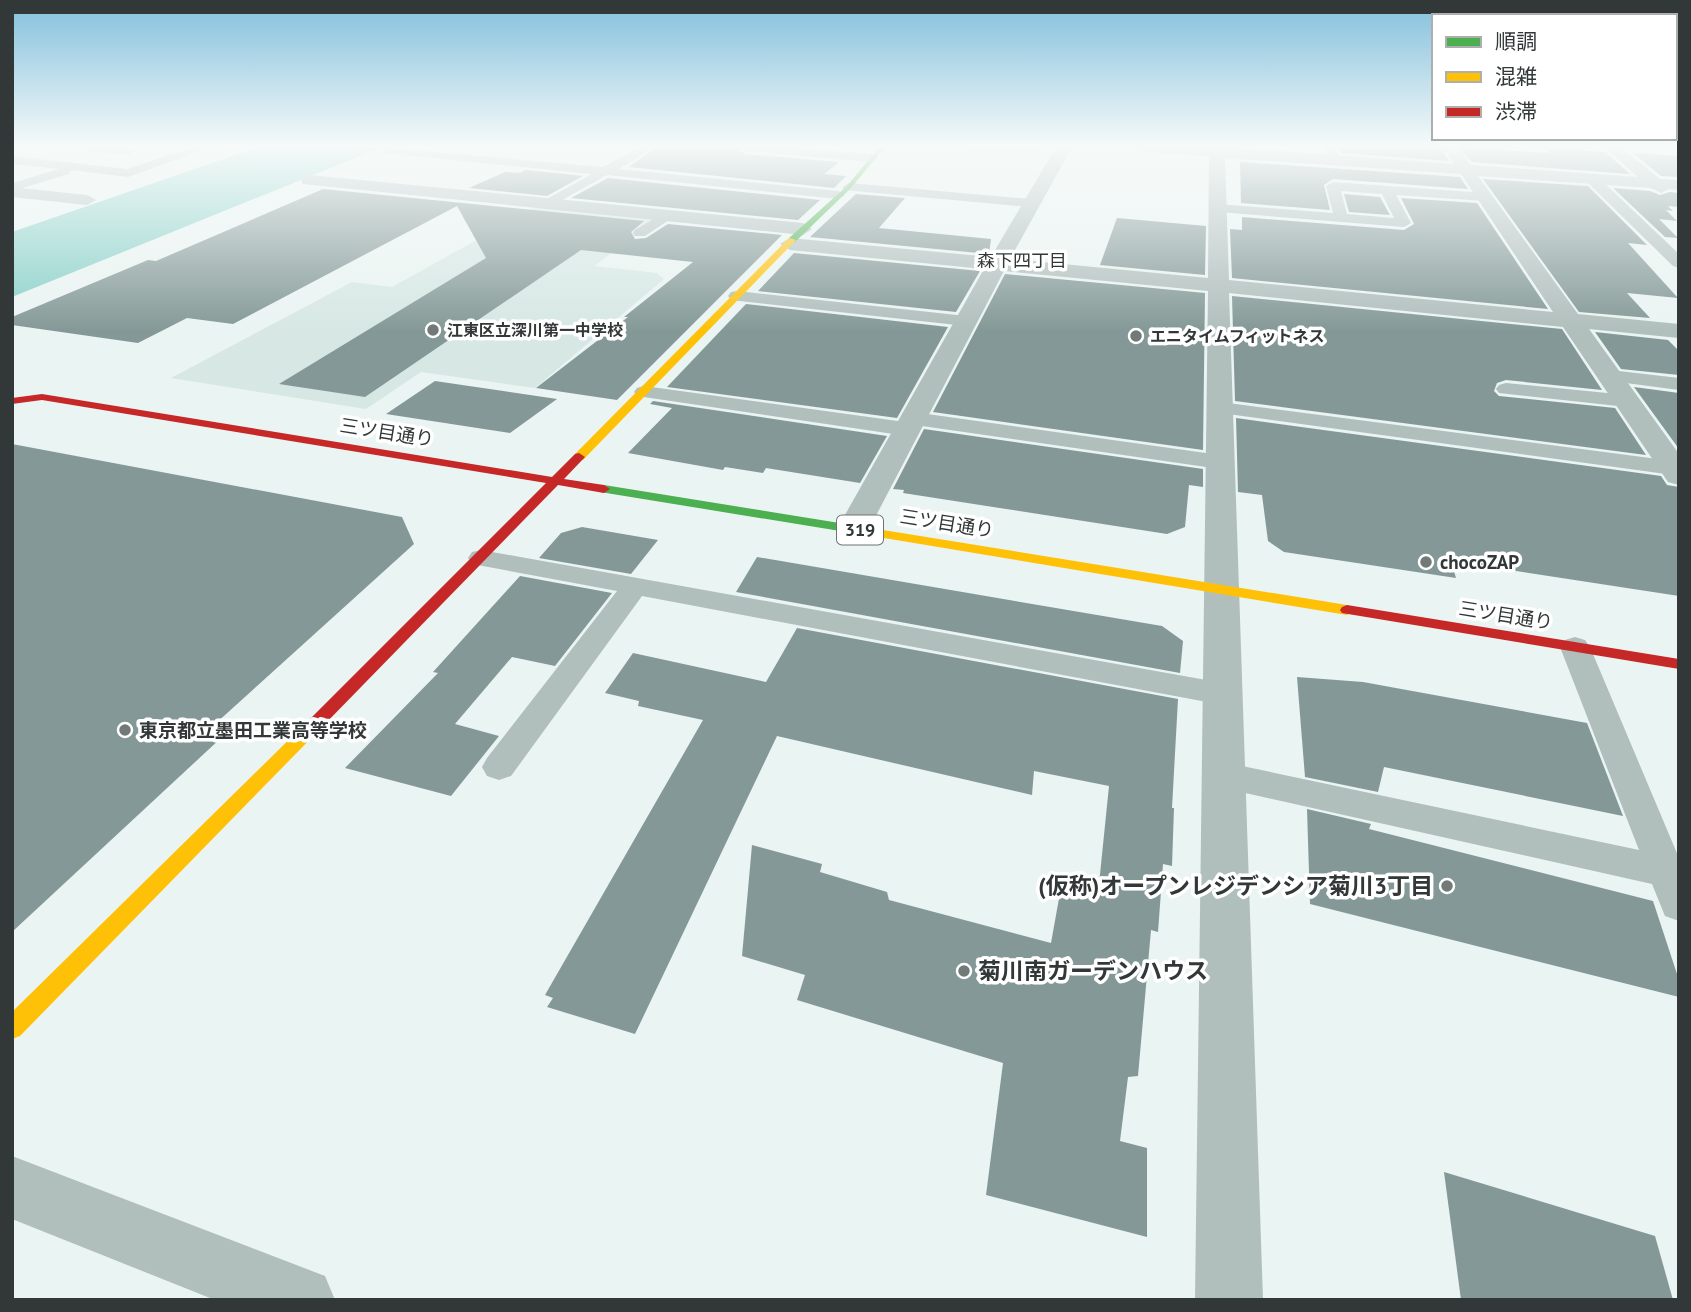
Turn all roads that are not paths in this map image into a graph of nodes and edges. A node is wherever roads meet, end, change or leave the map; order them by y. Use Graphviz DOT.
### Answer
graph roads {
  1 [pos="594,208"];
  2 [pos="826,208"];
  3 [pos="1027,208"];
  4 [pos="1217,208"];
  5 [pos="1220,208"];
  6 [pos="1339,208"];
  7 [pos="1396,208"];
  8 [pos="1493,208"];
  9 [pos="1622,208"];
  10 [pos="667,215"];
  11 [pos="1341,218"];
  12 [pos="640,233"];
  13 [pos="797,236"];
  14 [pos="1679,263"];
  15 [pos="997,264"];
  16 [pos="1219,285"];
  17 [pos="737,296"];
  18 [pos="1571,320"];
  19 [pos="966,321"];
  20 [pos="1679,331"];
  21 [pos="1610,376"];
  22 [pos="26,383"];
  23 [pos="1679,384"];
  24 [pos="1506,389"];
  25 [pos="644,392"];
  26 [pos="42,397"];
  27 [pos="12,401"];
  28 [pos="1627,401"];
  29 [pos="1220,408"];
  30 [pos="910,424"];
  31 [pos="1220,462"];
  32 [pos="1676,472"];
  33 [pos="556,481"];
  34 [pos="853,529"];
  35 [pos="481,558"];
  36 [pos="635,587"];
  37 [pos="1222,589"];
  38 [pos="1575,648"];
  39 [pos="1679,664"];
  40 [pos="1223,694"];
  41 [pos="499,767"];
  42 [pos="1223,775"];
  43 [pos="1665,871"];
  44 [pos="1679,904"];
  45 [pos="12,1028"];
  46 [pos="12,1187"];
  47 [pos="301,1300"];
  48 [pos="1229,1300"];
  1 -- 10 [label="street"];
  2 -- 13 [label="main road"];
  3 -- 15 [label="street"];
  4 -- 16 [label="street"];
  5 -- 11 [label="lane"];
  6 -- 11 [label="lane"];
  7 -- 11 [label="lane"];
  8 -- 18 [label="street"];
  9 -- 14 [label="lane"];
  10 -- 12 [label="lane"];
  10 -- 13 [label="street"];
  13 -- 15 [label="street"];
  13 -- 17 [label="main road"];
  15 -- 16 [label="street"];
  15 -- 19 [label="street"];
  16 -- 18 [label="street"];
  16 -- 29 [label="street"];
  17 -- 19 [label="lane"];
  17 -- 25 [label="main road"];
  18 -- 20 [label="street"];
  18 -- 21 [label="street"];
  19 -- 30 [label="street"];
  21 -- 23 [label="lane"];
  21 -- 28 [label="street"];
  22 -- 26 [label="main road"];
  24 -- 28 [label="lane"];
  25 -- 30 [label="lane"];
  25 -- 33 [label="main road"];
  26 -- 27 [label="main road, 三ツ目通り / 319"];
  26 -- 33 [label="main road, 三ツ目通り / 319"];
  28 -- 32 [label="street"];
  29 -- 31 [label="street"];
  29 -- 32 [label="lane"];
  30 -- 31 [label="lane"];
  30 -- 34 [label="street"];
  31 -- 37 [label="street"];
  33 -- 34 [label="main road, 三ツ目通り / 319"];
  33 -- 35 [label="main road"];
  34 -- 37 [label="main road, 三ツ目通り / 319"];
  35 -- 36 [label="lane"];
  35 -- 45 [label="main road"];
  36 -- 40 [label="lane"];
  36 -- 41 [label="lane"];
  37 -- 38 [label="main road, 三ツ目通り / 319"];
  37 -- 40 [label="street"];
  38 -- 39 [label="main road, 三ツ目通り / 319"];
  38 -- 43 [label="lane"];
  40 -- 42 [label="street"];
  42 -- 43 [label="lane"];
  42 -- 48 [label="street"];
  43 -- 44 [label="lane"];
  46 -- 47 [label="street"];
}
